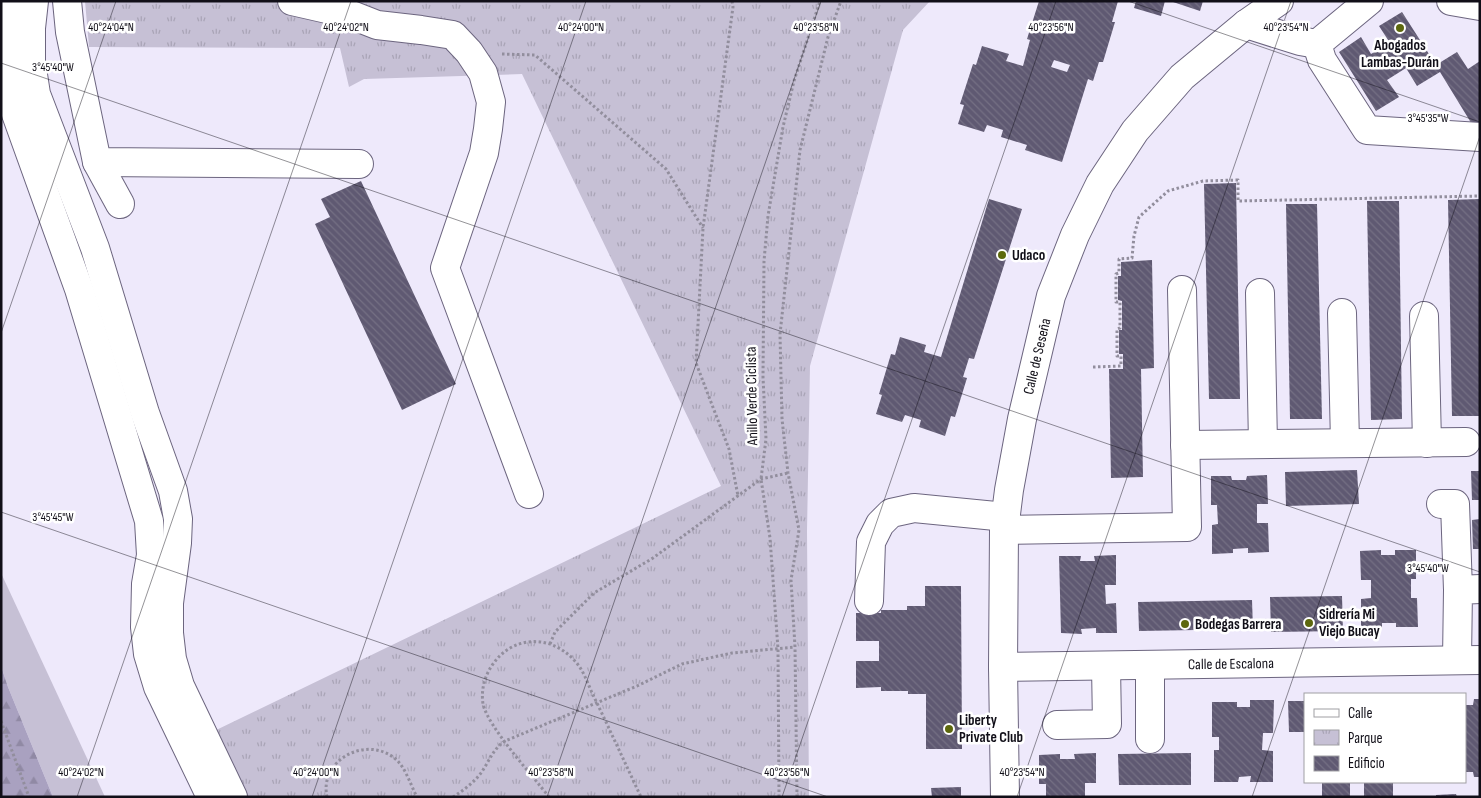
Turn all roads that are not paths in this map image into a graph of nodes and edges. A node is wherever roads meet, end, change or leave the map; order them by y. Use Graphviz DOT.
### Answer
graph roads {
  1 [pos="11,1"];
  2 [pos="34,1"];
  3 [pos="67,1"];
  4 [pos="292,1"];
  5 [pos="1279,1"];
  6 [pos="1369,1"];
  7 [pos="1451,1"];
  8 [pos="1480,6"];
  9 [pos="1246,24"];
  10 [pos="1317,44"];
  11 [pos="1480,138"];
  12 [pos="97,162"];
  13 [pos="359,164"];
  14 [pos="120,204"];
  15 [pos="1182,290"];
  16 [pos="1260,293"];
  17 [pos="1342,313"];
  18 [pos="1424,316"];
  19 [pos="1427,442"];
  20 [pos="1466,442"];
  21 [pos="1345,443"];
  22 [pos="1263,444"];
  23 [pos="1185,445"];
  24 [pos="529,494"];
  25 [pos="1441,504"];
  26 [pos="1005,523"];
  27 [pos="1469,589"];
  28 [pos="869,601"];
  29 [pos="1469,660"];
  30 [pos="1150,665"];
  31 [pos="1106,666"];
  32 [pos="1003,667"];
  33 [pos="1057,725"];
  34 [pos="1150,739"];
  35 [pos="211,797"];
  36 [pos="233,797"];
  37 [pos="1005,797"];
  1 -- 35 [label="main road"];
  2 -- 36 [label="main road"];
  3 -- 12 [label="main road"];
  4 -- 24 [label="main road"];
  5 -- 9 [label="main road, Calle de Seseña"];
  6 -- 10 [label="main road"];
  7 -- 8 [label="main road"];
  9 -- 10 [label="main road"];
  9 -- 26 [label="main road, Calle de Seseña"];
  10 -- 11 [label="main road"];
  12 -- 13 [label="main road"];
  12 -- 14 [label="main road"];
  15 -- 23 [label="main road"];
  16 -- 22 [label="main road"];
  17 -- 21 [label="main road"];
  18 -- 19 [label="main road"];
  19 -- 20 [label="main road"];
  19 -- 21 [label="main road"];
  21 -- 22 [label="main road"];
  22 -- 23 [label="main road"];
  23 -- 26 [label="main road"];
  25 -- 27 [label="main road, Calle de Escalona"];
  26 -- 28 [label="main road"];
  26 -- 32 [label="main road, Calle de Seseña"];
  27 -- 29 [label="main road, Calle de Escalona"];
  29 -- 30 [label="main road, Calle de Escalona"];
  30 -- 31 [label="main road, Calle de Escalona"];
  30 -- 34 [label="main road"];
  31 -- 32 [label="main road, Calle de Escalona"];
  31 -- 33 [label="main road"];
  32 -- 37 [label="main road, Calle de Seseña"];
}
